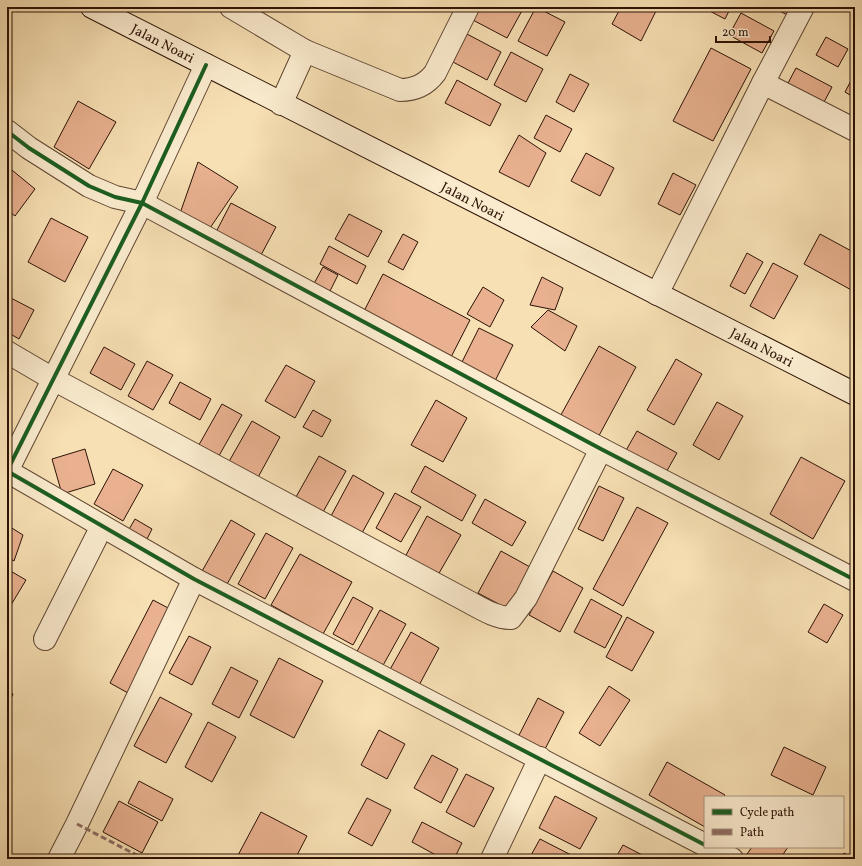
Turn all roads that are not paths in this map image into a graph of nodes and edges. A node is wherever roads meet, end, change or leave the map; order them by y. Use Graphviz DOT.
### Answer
graph roads {
  1 [pos="92,7"];
  2 [pos="231,7"];
  3 [pos="468,7"];
  4 [pos="803,7"];
  5 [pos="305,51"];
  6 [pos="206,65"];
  7 [pos="763,83"];
  8 [pos="281,104"];
  9 [pos="855,130"];
  10 [pos="7,131"];
  11 [pos="142,203"];
  12 [pos="657,294"];
  13 [pos="7,352"];
  14 [pos="53,379"];
  15 [pos="855,394"];
  16 [pos="601,449"];
  17 [pos="102,526"];
  18 [pos="194,579"];
  19 [pos="855,580"];
  20 [pos="45,640"];
  21 [pos="540,758"];
  22 [pos="704,847"];
  23 [pos="59,859"];
  24 [pos="492,859"];
  1 -- 6 [label="street, Jalan Noari"];
  2 -- 5 [label="street"];
  3 -- 5 [label="street"];
  4 -- 7 [label="street"];
  5 -- 8 [label="street"];
  6 -- 8 [label="street, Jalan Noari"];
  6 -- 11 [label="street"];
  7 -- 9 [label="street"];
  7 -- 12 [label="street"];
  8 -- 12 [label="street, Jalan Noari"];
  10 -- 11 [label="street"];
  11 -- 14 [label="street"];
  11 -- 16 [label="street"];
  12 -- 15 [label="street, Jalan Noari"];
  13 -- 14 [label="street"];
  14 -- 16 [label="street"];
  14 -- 17 [label="street"];
  16 -- 19 [label="street"];
  17 -- 18 [label="street"];
  17 -- 20 [label="street"];
  18 -- 21 [label="street"];
  18 -- 23 [label="street"];
  21 -- 22 [label="street"];
  21 -- 24 [label="street"];
}
